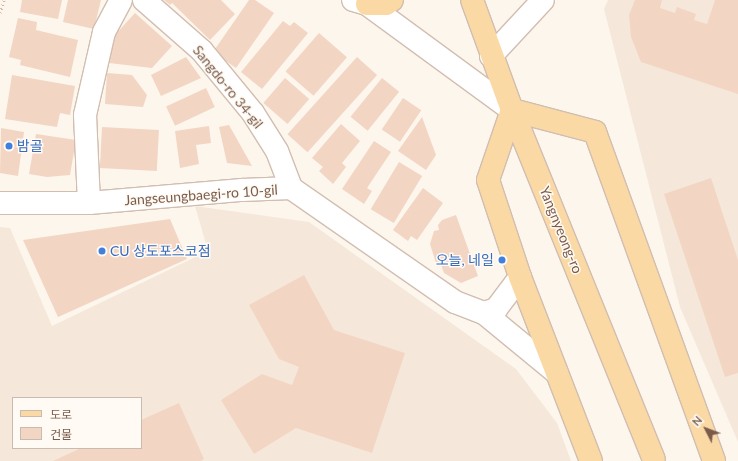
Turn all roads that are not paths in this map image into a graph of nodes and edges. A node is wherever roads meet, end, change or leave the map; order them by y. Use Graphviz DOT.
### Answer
graph roads {
  1 [pos="121,0"];
  2 [pos="144,0"];
  3 [pos="392,0"];
  4 [pos="472,0"];
  5 [pos="543,0"];
  6 [pos="363,1"];
  7 [pos="491,56"];
  8 [pos="512,110"];
  9 [pos="291,188"];
  10 [pos="0,203"];
  11 [pos="90,203"];
  12 [pos="520,277"];
  13 [pos="484,313"];
  14 [pos="557,372"];
  15 [pos="710,455"];
  16 [pos="654,459"];
  17 [pos="591,461"];
  1 -- 11 [label="street"];
  2 -- 9 [label="street, Sangdo-ro 34-gil"];
  3 -- 6 [label="main road"];
  4 -- 7 [label="main road, Yangnyeong-ro"];
  5 -- 7 [label="street"];
  6 -- 8 [label="street"];
  7 -- 8 [label="main road, Yangnyeong-ro"];
  8 -- 12 [label="main road"];
  8 -- 15 [label="main road"];
  8 -- 16 [label="main road, Yangnyeong-ro"];
  9 -- 11 [label="street, Jangseungbaegi-ro 10-gil"];
  9 -- 13 [label="street, Jangseungbaegi-ro 10-gil"];
  10 -- 11 [label="street, Jangseungbaegi-ro 10-gil"];
  12 -- 13 [label="street"];
  12 -- 14 [label="main road"];
  13 -- 14 [label="street, Jangseungbaegi-ro 10-gil"];
  14 -- 17 [label="main road"];
}
